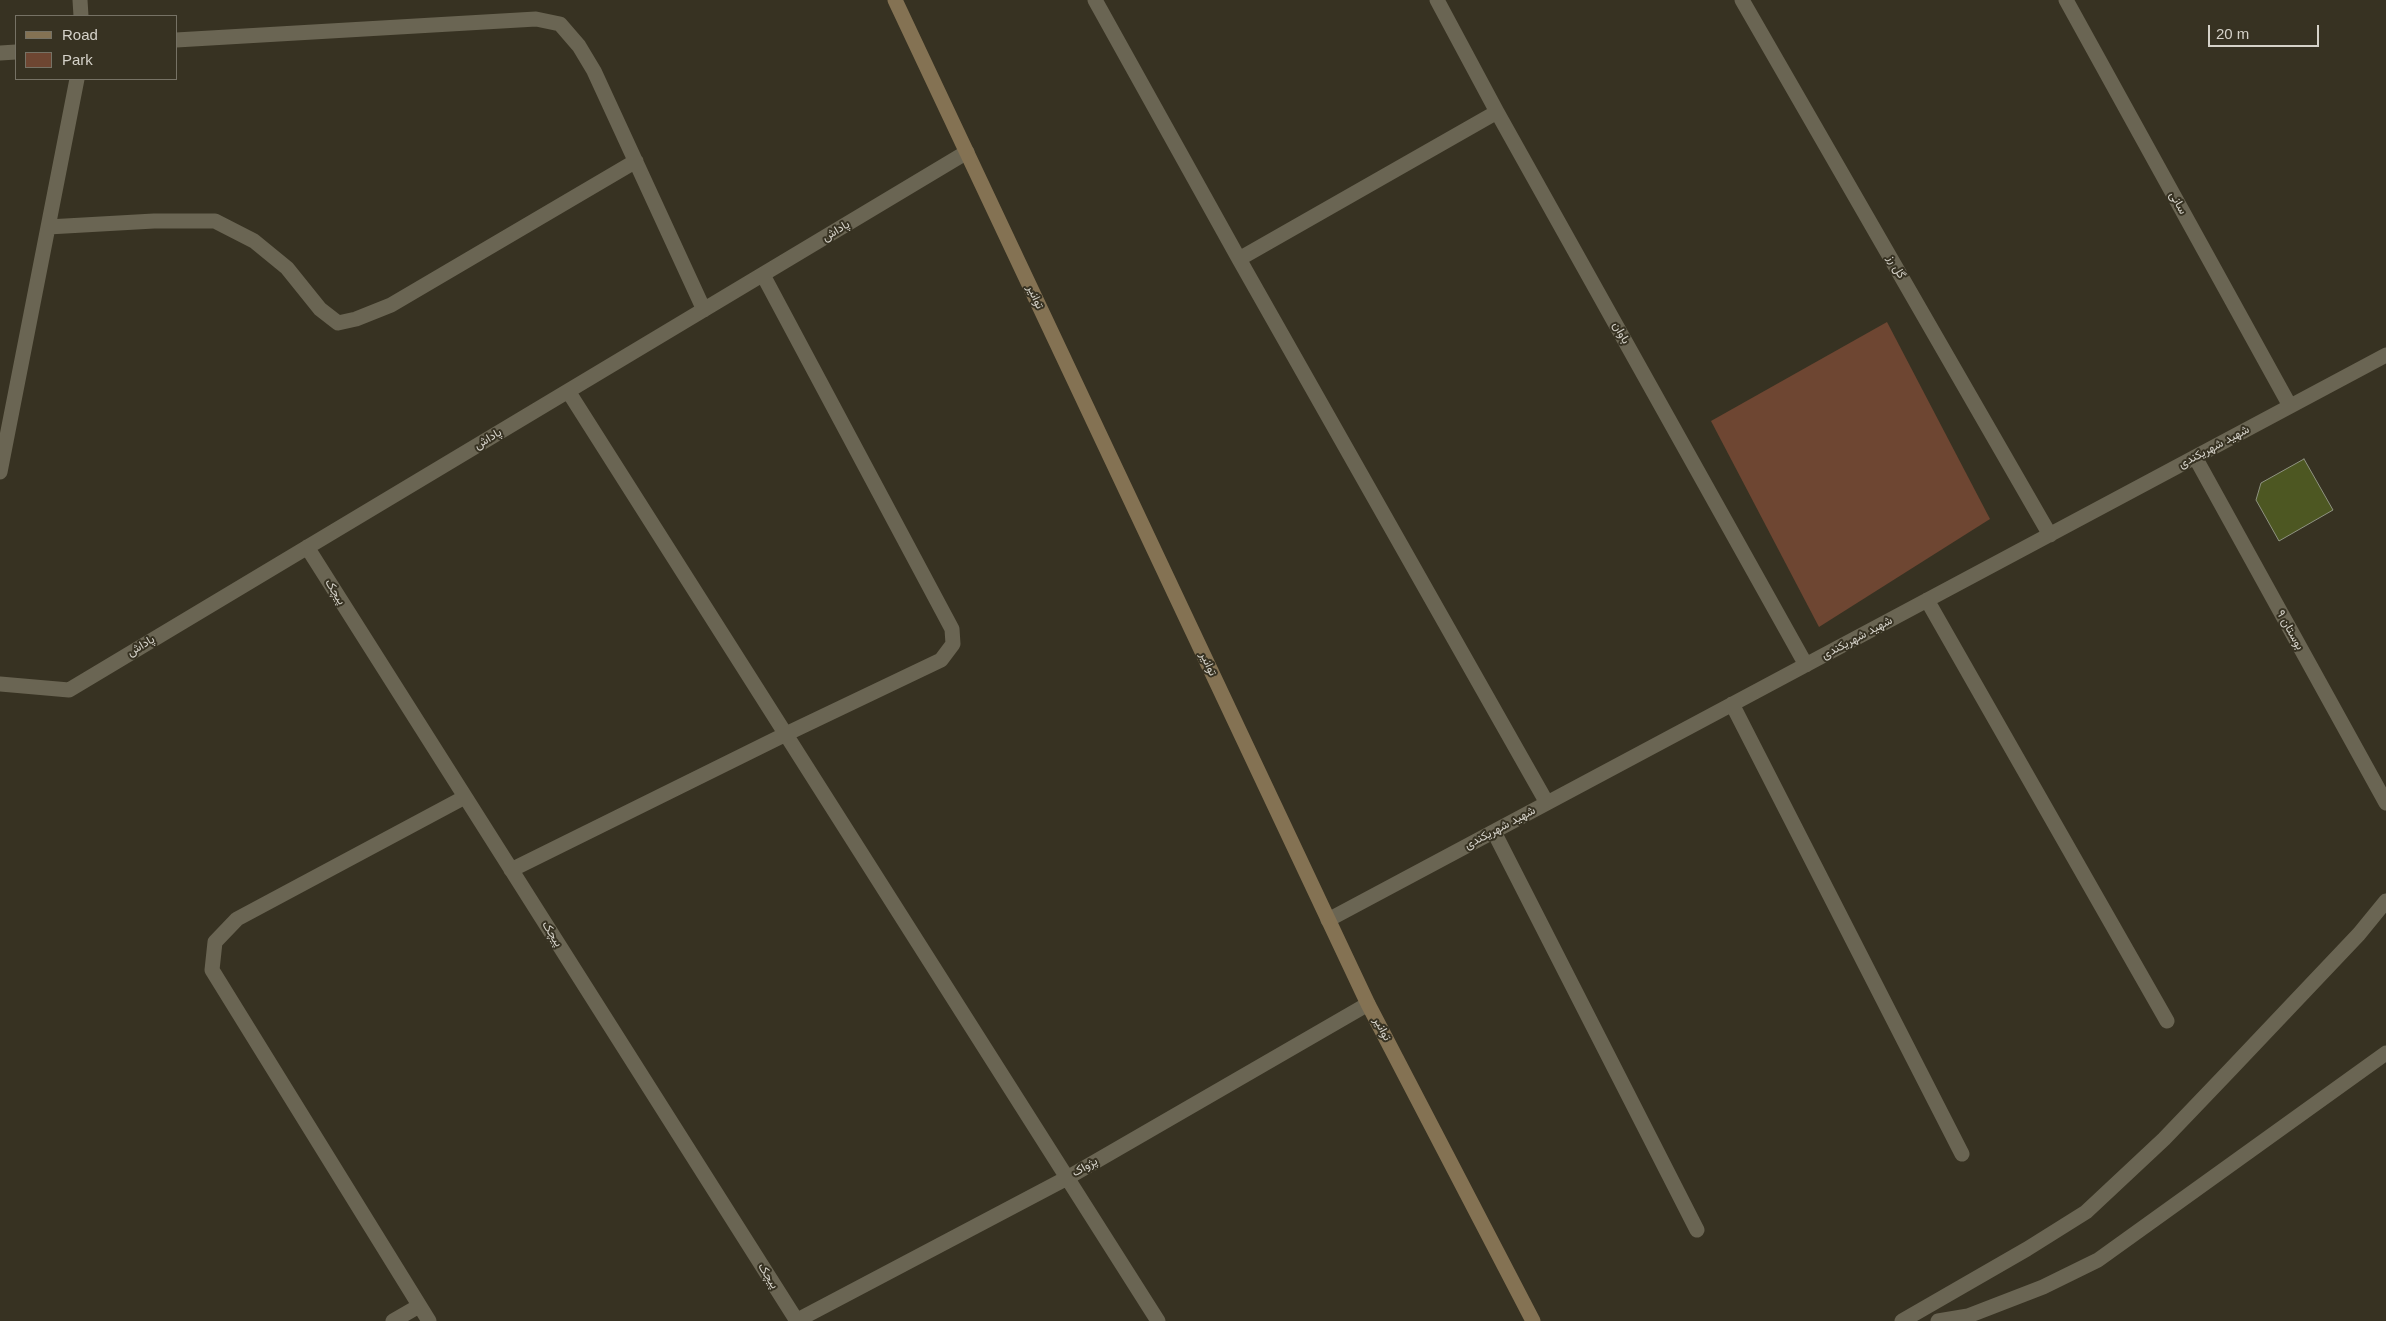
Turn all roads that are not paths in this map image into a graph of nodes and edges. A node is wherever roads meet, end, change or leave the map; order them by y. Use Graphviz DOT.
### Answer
graph roads {
  1 [pos="80,0"];
  2 [pos="895,0"];
  3 [pos="1095,0"];
  4 [pos="1437,0"];
  5 [pos="1742,0"];
  6 [pos="2066,0"];
  7 [pos="81,15"];
  8 [pos="178,40"];
  9 [pos="15,52"];
  10 [pos="0,53"];
  11 [pos="77,80"];
  12 [pos="1497,112"];
  13 [pos="967,152"];
  14 [pos="636,161"];
  15 [pos="48,227"];
  16 [pos="1239,259"];
  17 [pos="763,275"];
  18 [pos="704,310"];
  19 [pos="2386,355"];
  20 [pos="568,391"];
  21 [pos="2290,406"];
  22 [pos="2195,457"];
  23 [pos="0,472"];
  24 [pos="2050,534"];
  25 [pos="307,547"];
  26 [pos="1928,600"];
  27 [pos="1806,665"];
  28 [pos="0,684"];
  29 [pos="1732,704"];
  30 [pos="786,734"];
  31 [pos="464,797"];
  32 [pos="1548,803"];
  33 [pos="2386,803"];
  34 [pos="1494,832"];
  35 [pos="511,870"];
  36 [pos="2386,901"];
  37 [pos="1328,920"];
  38 [pos="1368,1004"];
  39 [pos="2167,1021"];
  40 [pos="2386,1053"];
  41 [pos="1962,1154"];
  42 [pos="1067,1178"];
  43 [pos="1697,1230"];
  44 [pos="419,1306"];
  45 [pos="393,1321"];
  46 [pos="429,1321"];
  47 [pos="796,1321"];
  48 [pos="1158,1321"];
  49 [pos="1533,1321"];
  50 [pos="1902,1321"];
  51 [pos="1938,1321"];
  1 -- 7 [label="street"];
  2 -- 13 [label="street, توانیر"];
  3 -- 16 [label="street"];
  4 -- 12 [label="street, باوان"];
  5 -- 24 [label="street, گل رز"];
  6 -- 21 [label="street, سانی"];
  8 -- 14 [label="street"];
  9 -- 10 [label="street"];
  11 -- 15 [label="street"];
  12 -- 16 [label="street"];
  12 -- 27 [label="street, باوان"];
  13 -- 17 [label="street, پاداش"];
  13 -- 37 [label="street, توانیر"];
  14 -- 15 [label="street"];
  14 -- 18 [label="street"];
  15 -- 23 [label="street"];
  16 -- 32 [label="street"];
  17 -- 18 [label="street, پاداش"];
  17 -- 30 [label="street"];
  18 -- 20 [label="street, پاداش"];
  19 -- 21 [label="street, شهید شهریکندی"];
  20 -- 25 [label="street, پاداش"];
  20 -- 30 [label="street"];
  21 -- 22 [label="street, شهید شهریکندی"];
  22 -- 24 [label="street, شهید شهریکندی"];
  22 -- 33 [label="street, بوستان ۹"];
  24 -- 26 [label="street, شهید شهریکندی"];
  25 -- 28 [label="street, پاداش"];
  25 -- 31 [label="street, پیچک"];
  26 -- 27 [label="street, شهید شهریکندی"];
  26 -- 39 [label="street"];
  27 -- 29 [label="street, شهید شهریکندی"];
  29 -- 32 [label="street, شهید شهریکندی"];
  29 -- 41 [label="street"];
  30 -- 35 [label="street"];
  30 -- 42 [label="street"];
  31 -- 35 [label="street, پیچک"];
  31 -- 44 [label="street"];
  32 -- 34 [label="street, شهید شهریکندی"];
  34 -- 37 [label="street, شهید شهریکندی"];
  34 -- 43 [label="street"];
  35 -- 47 [label="street, پیچک"];
  36 -- 50 [label="street"];
  37 -- 38 [label="street, توانیر"];
  38 -- 42 [label="street, پژواک"];
  38 -- 49 [label="street, توانیر"];
  40 -- 51 [label="street"];
  42 -- 47 [label="street, پژواک"];
  42 -- 48 [label="street"];
  44 -- 45 [label="street"];
  44 -- 46 [label="street"];
}
